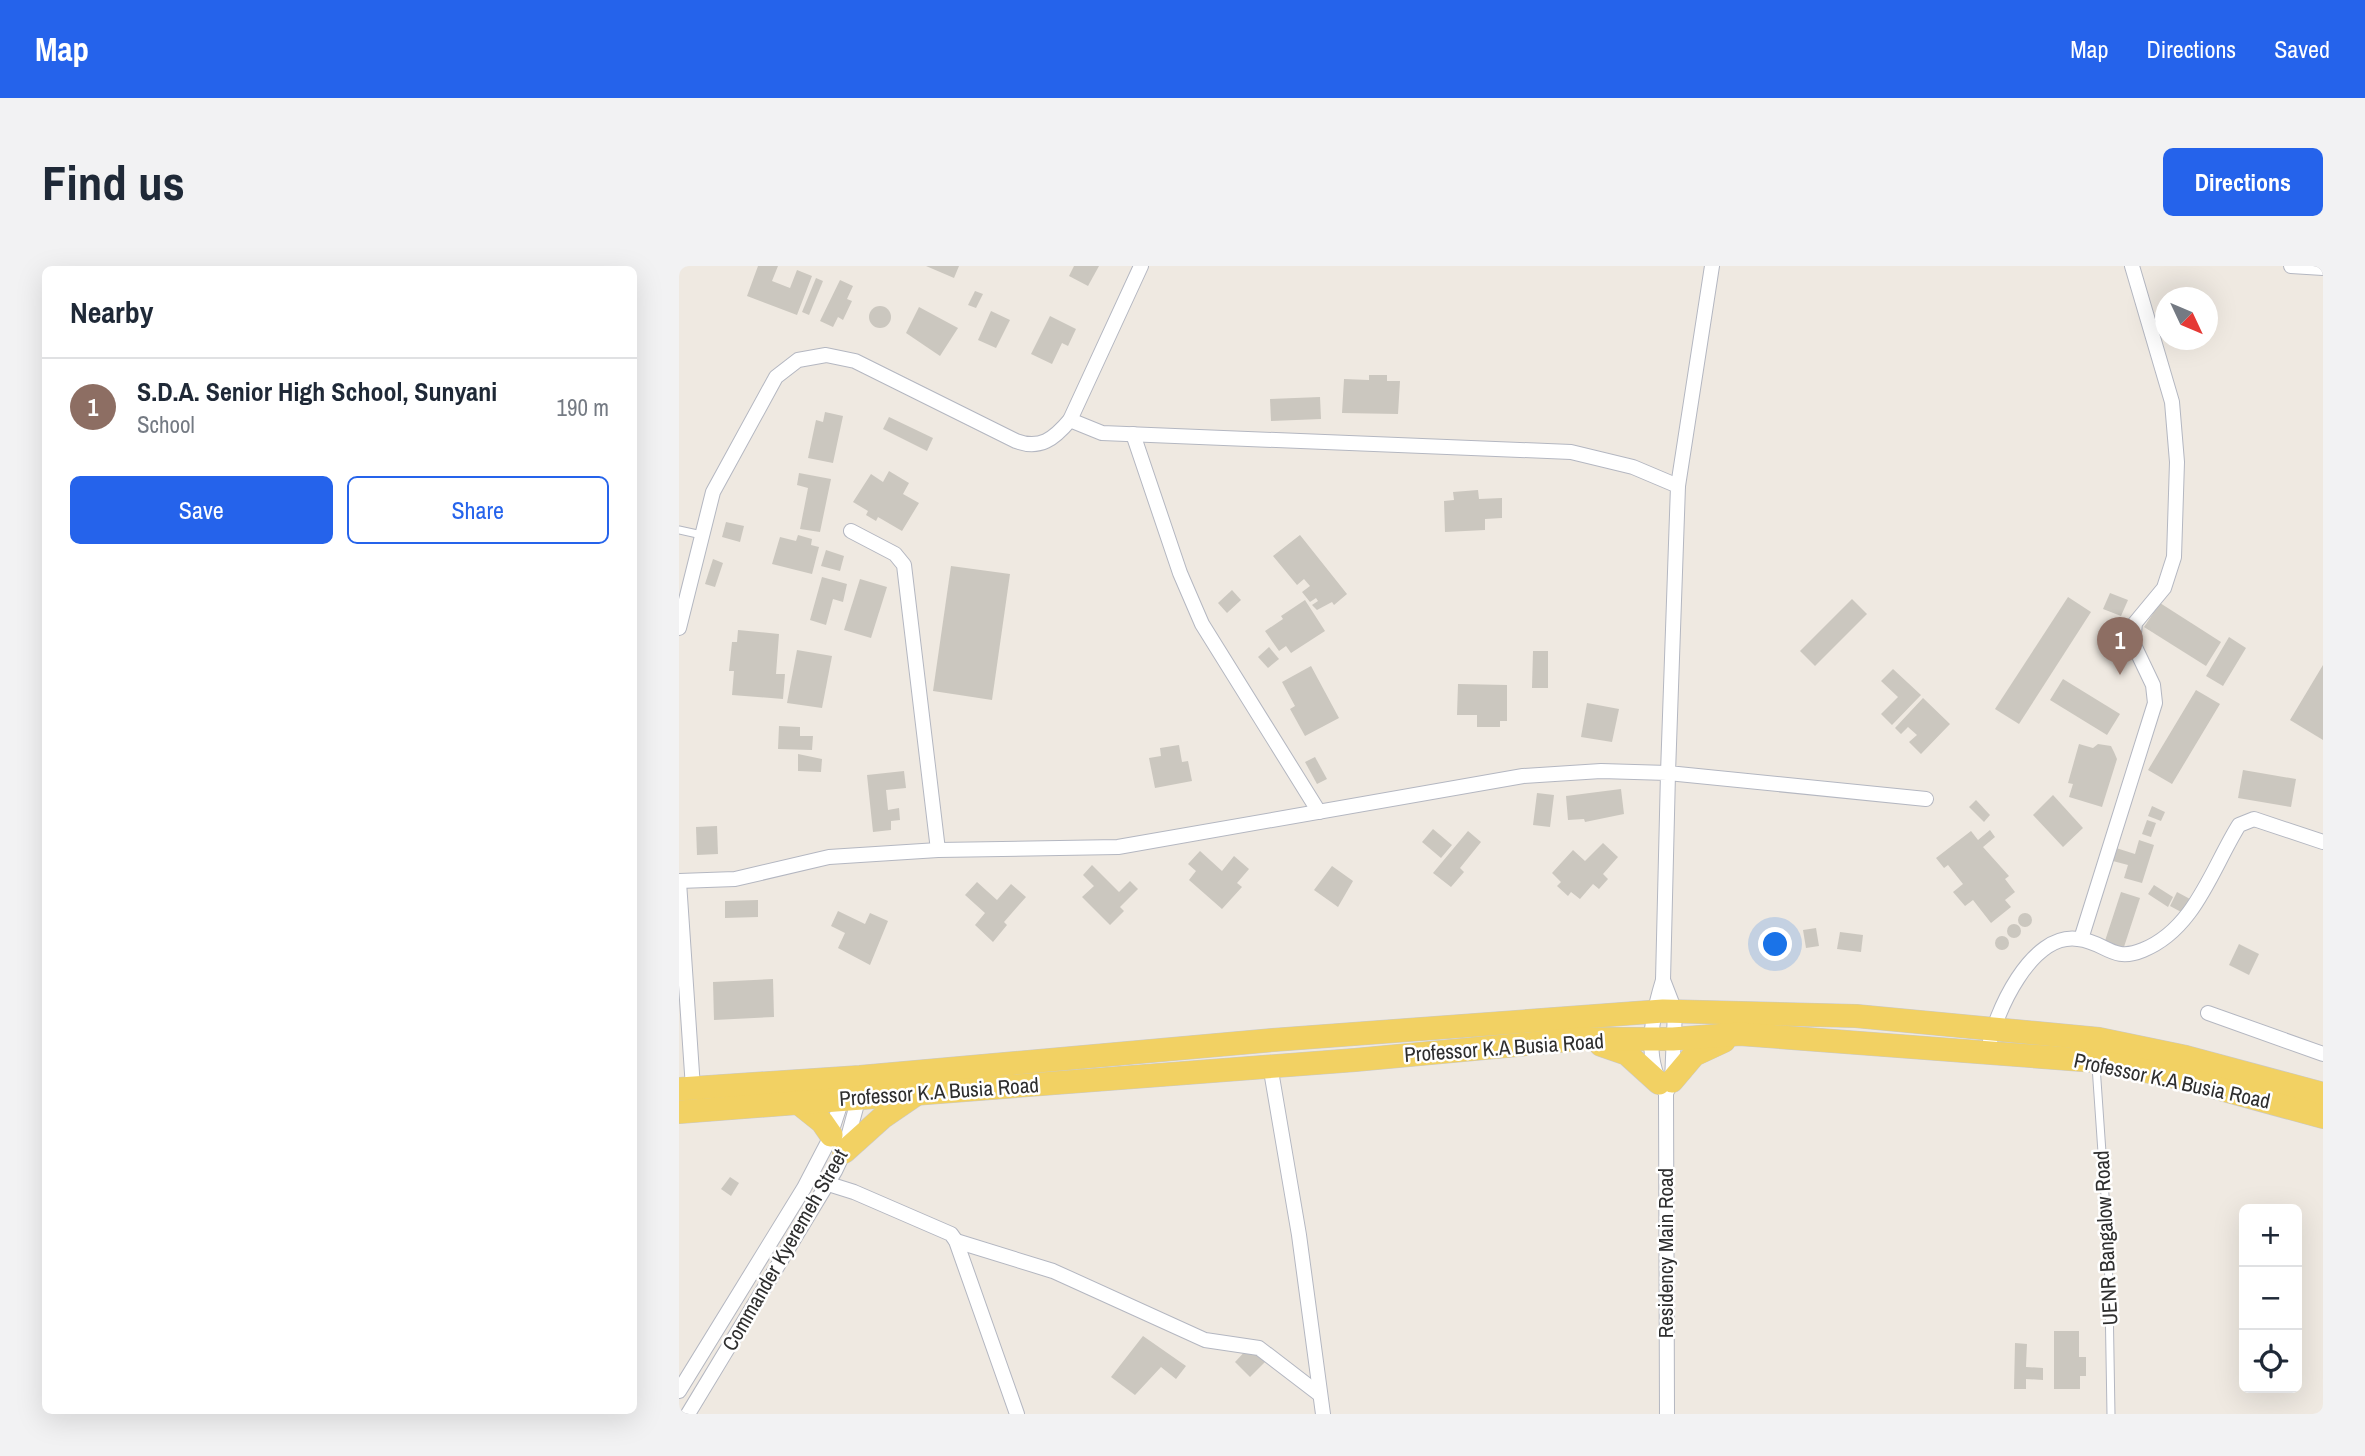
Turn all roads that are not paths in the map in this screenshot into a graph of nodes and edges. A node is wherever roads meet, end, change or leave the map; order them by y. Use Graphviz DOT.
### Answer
graph roads {
  1 [pos="1141,266"];
  2 [pos="1712,266"];
  3 [pos="2132,266"];
  4 [pos="2291,266"];
  5 [pos="2323,268"];
  6 [pos="1070,419"];
  7 [pos="1133,434"];
  8 [pos="1678,486"];
  9 [pos="679,530"];
  10 [pos="851,531"];
  11 [pos="702,535"];
  12 [pos="679,628"];
  13 [pos="1668,773"];
  14 [pos="1926,799"];
  15 [pos="1319,812"];
  16 [pos="2323,842"];
  17 [pos="938,850"];
  18 [pos="679,881"];
  19 [pos="2081,939"];
  20 [pos="1664,1012"];
  21 [pos="2208,1013"];
  22 [pos="2027,1032"];
  23 [pos="1740,1034"];
  24 [pos="1581,1039"];
  25 [pos="1662,1039"];
  26 [pos="1990,1040"];
  27 [pos="2323,1054"];
  28 [pos="2025,1055"];
  29 [pos="2096,1061"];
  30 [pos="1270,1065"];
  31 [pos="1666,1085"];
  32 [pos="686,1088"];
  33 [pos="852,1088"];
  34 [pos="918,1092"];
  35 [pos="2323,1094"];
  36 [pos="797,1102"];
  37 [pos="679,1112"];
  38 [pos="2323,1117"];
  39 [pos="837,1144"];
  40 [pos="809,1178"];
  41 [pos="827,1184"];
  42 [pos="956,1241"];
  43 [pos="679,1391"];
  44 [pos="1319,1394"];
  45 [pos="688,1414"];
  46 [pos="1017,1414"];
  47 [pos="1323,1414"];
  48 [pos="1667,1414"];
  49 [pos="2111,1414"];
  1 -- 6 [label="street"];
  2 -- 8 [label="street"];
  3 -- 19 [label="street"];
  4 -- 5 [label="street"];
  6 -- 7 [label="street"];
  6 -- 11 [label="street"];
  7 -- 8 [label="street"];
  7 -- 15 [label="street"];
  8 -- 13 [label="street"];
  9 -- 11 [label="lane"];
  10 -- 17 [label="street"];
  11 -- 12 [label="street"];
  13 -- 14 [label="street"];
  13 -- 15 [label="street"];
  13 -- 20 [label="street"];
  15 -- 17 [label="street"];
  16 -- 19 [label="street"];
  17 -- 18 [label="street"];
  18 -- 32 [label="street"];
  19 -- 26 [label="street"];
  20 -- 25 [label="street"];
  20 -- 25 [label="street"];
  20 -- 26 [label="main road, Professor K.A Busia Road"];
  20 -- 33 [label="main road, Professor K.A Busia Road"];
  21 -- 27 [label="street"];
  22 -- 26 [label="main road, Professor K.A Busia Road"];
  22 -- 28 [label="main road"];
  22 -- 35 [label="main road, Professor K.A Busia Road"];
  23 -- 25 [label="main road, Professor K.A Busia Road"];
  23 -- 26 [label="main road, Professor K.A Busia Road"];
  23 -- 31 [label="main road"];
  24 -- 25 [label="main road, Professor K.A Busia Road"];
  24 -- 30 [label="main road, Professor K.A Busia Road"];
  24 -- 31 [label="main road"];
  25 -- 31 [label="street"];
  25 -- 31 [label="street"];
  26 -- 28 [label="main road, Professor K.A Busia Road"];
  28 -- 29 [label="main road, Professor K.A Busia Road"];
  29 -- 38 [label="main road, Professor K.A Busia Road"];
  29 -- 49 [label="lane, UENR Bangalow Road"];
  30 -- 34 [label="main road, Professor K.A Busia Road"];
  30 -- 44 [label="street"];
  31 -- 48 [label="street, Residency Main Road"];
  32 -- 33 [label="main road, Professor K.A Busia Road"];
  33 -- 34 [label="main road, Professor K.A Busia Road"];
  33 -- 36 [label="main road, Professor K.A Busia Road"];
  33 -- 39 [label="street, Commander Kyeremeh Street"];
  33 -- 39 [label="street, Commander Kyeremeh Street"];
  34 -- 39 [label="main road"];
  36 -- 37 [label="main road, Professor K.A Busia Road"];
  36 -- 39 [label="main road"];
  39 -- 40 [label="street, Commander Kyeremeh Street"];
  39 -- 41 [label="street, Commander Kyeremeh Street"];
  40 -- 41 [label="street"];
  40 -- 43 [label="street, Commander Kyeremeh Street"];
  41 -- 42 [label="street"];
  41 -- 45 [label="street, Commander Kyeremeh Street"];
  42 -- 44 [label="street"];
  42 -- 46 [label="street"];
  44 -- 47 [label="street"];
}
